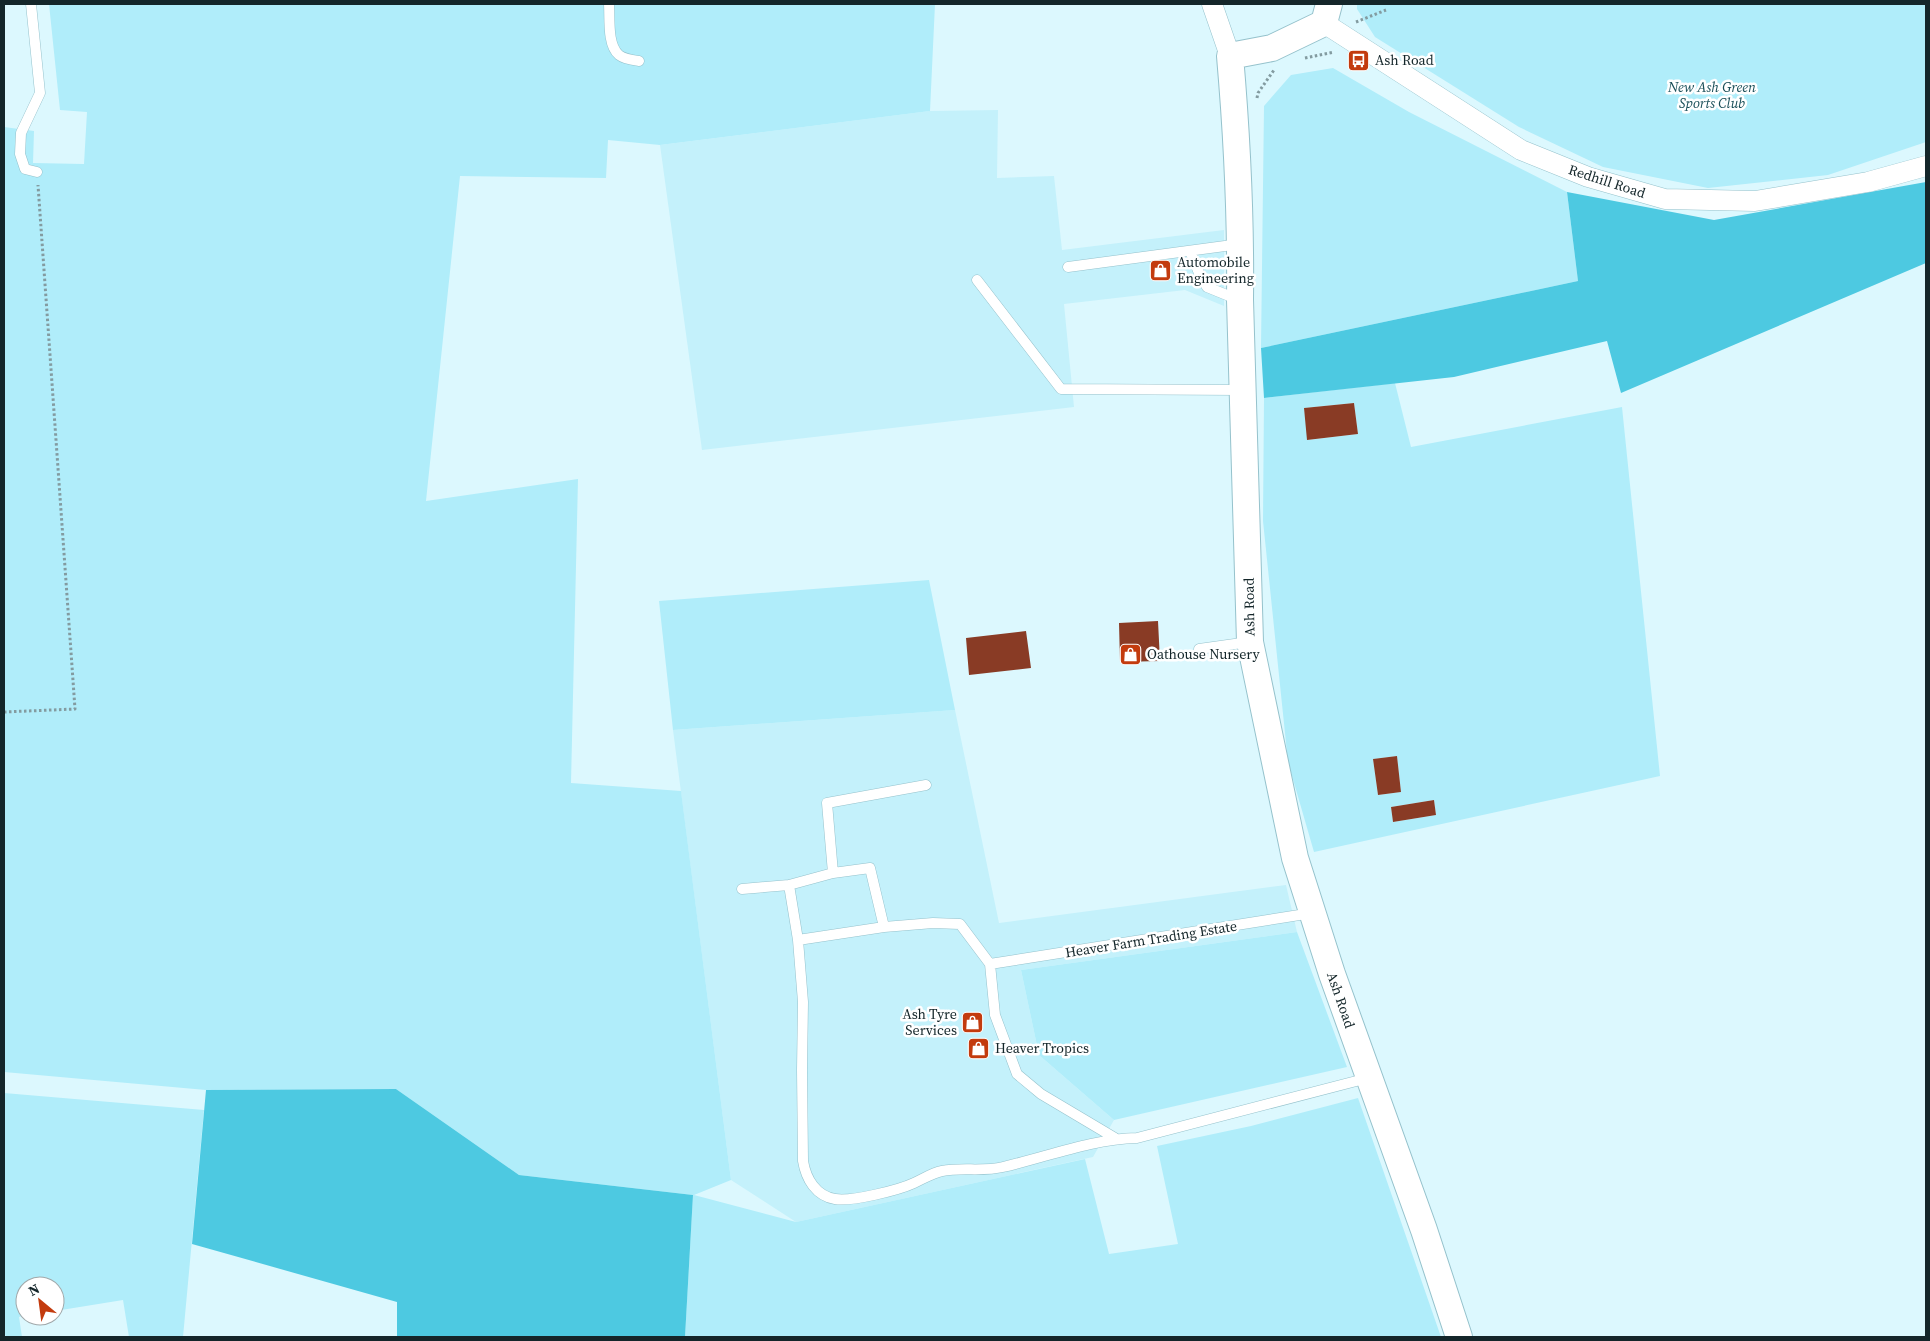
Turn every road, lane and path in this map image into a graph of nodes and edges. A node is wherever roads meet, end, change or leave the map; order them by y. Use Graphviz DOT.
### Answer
graph roads {
  1 [pos="31,4"];
  2 [pos="609,4"];
  3 [pos="1212,4"];
  4 [pos="1386,10"];
  5 [pos="1329,19"];
  6 [pos="1343,54"];
  7 [pos="1230,56"];
  8 [pos="1304,58"];
  9 [pos="639,61"];
  10 [pos="1279,67"];
  11 [pos="1256,101"];
  12 [pos="1926,166"];
  13 [pos="37,172"];
  14 [pos="1241,244"];
  15 [pos="1190,252"];
  16 [pos="1068,267"];
  17 [pos="977,280"];
  18 [pos="1240,300"];
  19 [pos="1243,390"];
  20 [pos="1250,642"];
  21 [pos="1199,650"];
  22 [pos="4,712"];
  23 [pos="926,785"];
  24 [pos="833,873"];
  25 [pos="789,886"];
  26 [pos="742,889"];
  27 [pos="1312,913"];
  28 [pos="884,927"];
  29 [pos="798,940"];
  30 [pos="990,964"];
  31 [pos="1369,1077"];
  32 [pos="1115,1138"];
  33 [pos="1460,1337"];
  1 -- 13 [label="lane"];
  2 -- 9 [label="lane"];
  3 -- 7 [label="street"];
  4 -- 5 [label="path"];
  5 -- 7 [label="street"];
  5 -- 12 [label="street, Redhill Road"];
  6 -- 8 [label="path"];
  7 -- 14 [label="street, Ash Road"];
  10 -- 11 [label="path"];
  13 -- 22 [label="path"];
  14 -- 15 [label="lane"];
  14 -- 18 [label="street, Ash Road"];
  15 -- 16 [label="lane"];
  15 -- 18 [label="lane"];
  17 -- 19 [label="lane"];
  18 -- 19 [label="street, Ash Road"];
  19 -- 20 [label="street, Ash Road"];
  20 -- 21 [label="lane"];
  20 -- 27 [label="street, Ash Road"];
  23 -- 24 [label="lane"];
  24 -- 25 [label="lane"];
  24 -- 28 [label="lane"];
  25 -- 26 [label="lane"];
  25 -- 29 [label="lane"];
  27 -- 30 [label="lane, Heaver Farm Trading Estate"];
  27 -- 31 [label="street, Ash Road"];
  28 -- 29 [label="lane"];
  28 -- 30 [label="lane"];
  29 -- 32 [label="lane"];
  30 -- 32 [label="lane"];
  31 -- 32 [label="lane"];
  31 -- 33 [label="street, Ash Road"];
}
